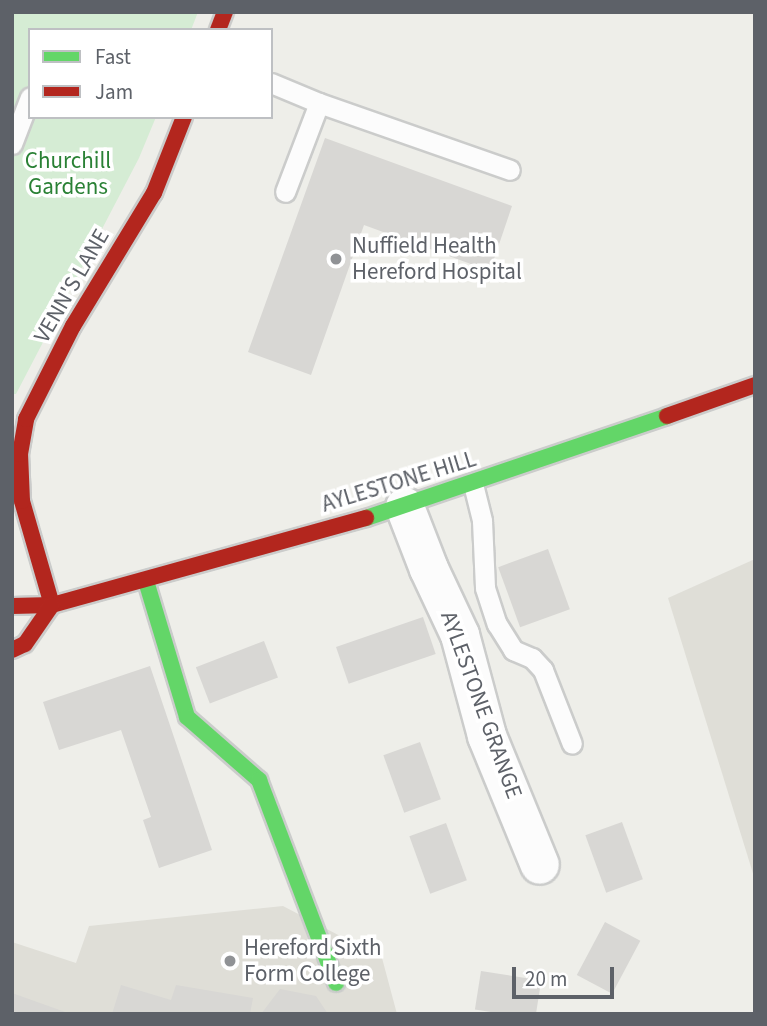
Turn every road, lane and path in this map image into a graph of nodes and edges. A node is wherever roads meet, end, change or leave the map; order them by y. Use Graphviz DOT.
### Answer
graph roads {
  1 [pos="273,84"];
  2 [pos="28,102"];
  3 [pos="319,103"];
  4 [pos="183,119"];
  5 [pos="12,144"];
  6 [pos="510,170"];
  7 [pos="285,192"];
  8 [pos="755,385"];
  9 [pos="473,484"];
  10 [pos="405,507"];
  11 [pos="146,581"];
  12 [pos="12,606"];
  13 [pos="52,606"];
  14 [pos="12,650"];
  15 [pos="572,744"];
  16 [pos="540,865"];
  17 [pos="336,983"];
  1 -- 3 [label="lane"];
  2 -- 5 [label="lane"];
  3 -- 6 [label="lane"];
  3 -- 7 [label="lane"];
  4 -- 13 [label="main road, VENN'S LANE"];
  8 -- 9 [label="main road, AYLESTONE HILL"];
  9 -- 10 [label="main road, AYLESTONE HILL"];
  9 -- 15 [label="lane"];
  10 -- 11 [label="main road, AYLESTONE HILL"];
  10 -- 16 [label="street, AYLESTONE GRANGE"];
  11 -- 13 [label="main road, AYLESTONE HILL"];
  11 -- 17 [label="main road"];
  12 -- 13 [label="main road, AYLESTONE HILL"];
  13 -- 14 [label="main road"];
}
